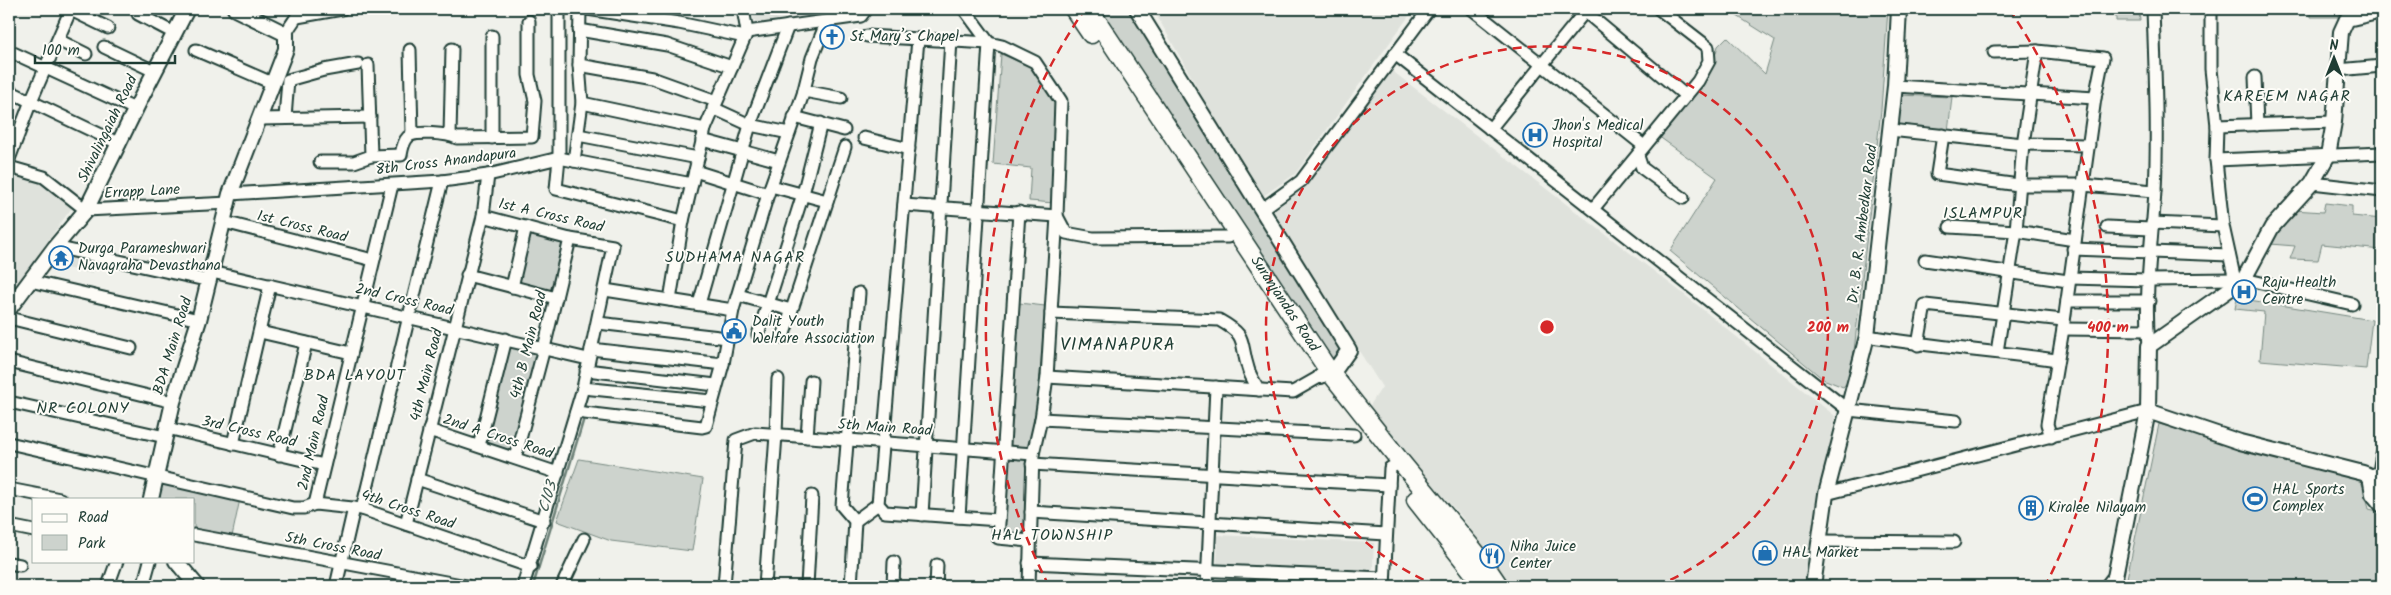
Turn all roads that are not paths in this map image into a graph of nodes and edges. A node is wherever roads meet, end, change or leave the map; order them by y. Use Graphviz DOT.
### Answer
graph roads {
  1 [pos="70,9"];
  2 [pos="187,9"];
  3 [pos="235,9"];
  4 [pos="342,9"];
  5 [pos="559,9"];
  6 [pos="580,9"];
  7 [pos="587,9"];
  8 [pos="743,9"];
  9 [pos="866,9"];
  10 [pos="964,9"];
  11 [pos="1074,9"];
  12 [pos="1089,9"];
  13 [pos="1137,9"];
  14 [pos="1429,9"];
  15 [pos="1472,9"];
  16 [pos="1659,9"];
  17 [pos="1899,9"];
  18 [pos="2153,9"];
  19 [pos="2211,9"];
  20 [pos="1585,10"];
  21 [pos="2382,11"];
  22 [pos="299,13"];
  23 [pos="138,14"];
  24 [pos="529,21"];
  25 [pos="827,21"];
  26 [pos="788,26"];
  27 [pos="108,28"];
  28 [pos="579,30"];
  29 [pos="174,33"];
  30 [pos="286,34"];
  31 [pos="746,34"];
  32 [pos="492,36"];
  33 [pos="867,36"];
  34 [pos="918,39"];
  35 [pos="58,40"];
  36 [pos="950,40"];
  37 [pos="989,43"];
  38 [pos="104,47"];
  39 [pos="452,49"];
  40 [pos="196,50"];
  41 [pos="410,50"];
  42 [pos="9,51"];
  43 [pos="2037,51"];
  44 [pos="1994,52"];
  45 [pos="86,54"];
  46 [pos="1395,54"];
  47 [pos="1542,64"];
  48 [pos="579,65"];
  49 [pos="2382,66"];
  50 [pos="732,67"];
  51 [pos="46,68"];
  52 [pos="2338,70"];
  53 [pos="154,71"];
  54 [pos="2255,77"];
  55 [pos="272,83"];
  56 [pos="1896,86"];
  57 [pos="9,91"];
  58 [pos="804,91"];
  59 [pos="1686,96"];
  60 [pos="2031,96"];
  61 [pos="841,98"];
  62 [pos="2095,98"];
  63 [pos="31,101"];
  64 [pos="582,103"];
  65 [pos="714,104"];
  66 [pos="135,109"];
  67 [pos="370,117"];
  68 [pos="285,118"];
  69 [pos="794,118"];
  70 [pos="260,119"];
  71 [pos="2334,122"];
  72 [pos="821,123"];
  73 [pos="9,125"];
  74 [pos="750,125"];
  75 [pos="2256,125"];
  76 [pos="2217,126"];
  77 [pos="1490,129"];
  78 [pos="20,130"];
  79 [pos="844,130"];
  80 [pos="1890,130"];
  81 [pos="412,134"];
  82 [pos="450,134"];
  83 [pos="704,134"];
  84 [pos="788,134"];
  85 [pos="578,135"];
  86 [pos="1943,135"];
  87 [pos="492,138"];
  88 [pos="864,138"];
  89 [pos="120,144"];
  90 [pos="2023,144"];
  91 [pos="2088,145"];
  92 [pos="845,146"];
  93 [pos="1644,146"];
  94 [pos="908,149"];
  95 [pos="742,151"];
  96 [pos="2382,153"];
  97 [pos="2328,155"];
  98 [pos="371,156"];
  99 [pos="1638,156"];
  100 [pos="559,158"];
  101 [pos="698,158"];
  102 [pos="9,159"];
  103 [pos="2216,160"];
  104 [pos="574,161"];
  105 [pos="779,161"];
  106 [pos="320,162"];
  107 [pos="9,167"];
  108 [pos="695,171"];
  109 [pos="488,175"];
  110 [pos="442,181"];
  111 [pos="2312,182"];
  112 [pos="692,184"];
  113 [pos="392,185"];
  114 [pos="734,185"];
  115 [pos="2019,185"];
  116 [pos="2082,185"];
  117 [pos="770,190"];
  118 [pos="2155,191"];
  119 [pos="2382,191"];
  120 [pos="803,194"];
  121 [pos="230,198"];
  122 [pos="1683,198"];
  123 [pos="827,201"];
  124 [pos="904,205"];
  125 [pos="940,207"];
  126 [pos="978,209"];
  127 [pos="1593,209"];
  128 [pos="86,210"];
  129 [pos="1261,210"];
  130 [pos="1019,212"];
  131 [pos="483,216"];
  132 [pos="1058,216"];
  133 [pos="683,221"];
  134 [pos="224,222"];
  135 [pos="2151,226"];
  136 [pos="2223,226"];
  137 [pos="526,227"];
  138 [pos="1950,227"];
  139 [pos="2107,227"];
  140 [pos="2016,231"];
  141 [pos="1228,237"];
  142 [pos="570,239"];
  143 [pos="2074,244"];
  144 [pos="55,246"];
  145 [pos="2149,252"];
  146 [pos="2229,255"];
  147 [pos="373,260"];
  148 [pos="1925,260"];
  149 [pos="2010,272"];
  150 [pos="467,275"];
  151 [pos="211,276"];
  152 [pos="2068,279"];
  153 [pos="2149,280"];
  154 [pos="2238,281"];
  155 [pos="30,282"];
  156 [pos="270,285"];
  157 [pos="512,287"];
  158 [pos="605,290"];
  159 [pos="859,293"];
  160 [pos="738,295"];
  161 [pos="556,298"];
  162 [pos="670,300"];
  163 [pos="2067,301"];
  164 [pos="2148,302"];
  165 [pos="767,303"];
  166 [pos="699,304"];
  167 [pos="2352,304"];
  168 [pos="362,306"];
  169 [pos="9,309"];
  170 [pos="733,310"];
  171 [pos="791,310"];
  172 [pos="1051,312"];
  173 [pos="2004,313"];
  174 [pos="411,317"];
  175 [pos="9,318"];
  176 [pos="200,320"];
  177 [pos="598,323"];
  178 [pos="2063,324"];
  179 [pos="455,326"];
  180 [pos="2148,330"];
  181 [pos="260,332"];
  182 [pos="758,335"];
  183 [pos="1867,336"];
  184 [pos="783,337"];
  185 [pos="728,338"];
  186 [pos="506,339"];
  187 [pos="306,343"];
  188 [pos="1918,345"];
  189 [pos="2149,346"];
  190 [pos="131,348"];
  191 [pos="544,348"];
  192 [pos="1997,352"];
  193 [pos="350,353"];
  194 [pos="589,359"];
  195 [pos="2057,360"];
  196 [pos="9,362"];
  197 [pos="723,364"];
  198 [pos="1325,373"];
  199 [pos="1047,377"];
  200 [pos="778,379"];
  201 [pos="811,382"];
  202 [pos="716,384"];
  203 [pos="583,388"];
  204 [pos="1216,388"];
  205 [pos="1259,390"];
  206 [pos="712,401"];
  207 [pos="9,402"];
  208 [pos="173,402"];
  209 [pos="1848,410"];
  210 [pos="2148,411"];
  211 [pos="576,412"];
  212 [pos="1041,419"];
  213 [pos="1956,421"];
  214 [pos="1214,428"];
  215 [pos="429,430"];
  216 [pos="166,433"];
  217 [pos="776,435"];
  218 [pos="1354,435"];
  219 [pos="807,437"];
  220 [pos="2051,437"];
  221 [pos="847,440"];
  222 [pos="883,443"];
  223 [pos="9,444"];
  224 [pos="233,444"];
  225 [pos="479,446"];
  226 [pos="926,446"];
  227 [pos="963,449"];
  228 [pos="1003,452"];
  229 [pos="2382,454"];
  230 [pos="279,455"];
  231 [pos="515,458"];
  232 [pos="1032,459"];
  233 [pos="324,465"];
  234 [pos="1393,472"];
  235 [pos="558,473"];
  236 [pos="1212,474"];
  237 [pos="2370,476"];
  238 [pos="156,478"];
  239 [pos="417,479"];
  240 [pos="9,489"];
  241 [pos="1826,494"];
  242 [pos="812,496"];
  243 [pos="55,498"];
  244 [pos="151,498"];
  245 [pos="315,504"];
  246 [pos="878,504"];
  247 [pos="2382,505"];
  248 [pos="358,509"];
  249 [pos="1031,512"];
  250 [pos="922,515"];
  251 [pos="959,517"];
  252 [pos="999,520"];
  253 [pos="544,521"];
  254 [pos="855,521"];
  255 [pos="1210,523"];
  256 [pos="406,524"];
  257 [pos="9,526"];
  258 [pos="32,531"];
  259 [pos="1386,534"];
  260 [pos="195,535"];
  261 [pos="584,539"];
  262 [pos="1030,541"];
  263 [pos="1819,541"];
  264 [pos="1954,542"];
  265 [pos="116,562"];
  266 [pos="150,562"];
  267 [pos="177,562"];
  268 [pos="894,562"];
  269 [pos="1029,563"];
  270 [pos="341,564"];
  271 [pos="937,565"];
  272 [pos="530,566"];
  273 [pos="1208,571"];
  274 [pos="1384,582"];
  275 [pos="110,583"];
  276 [pos="143,586"];
  277 [pos="196,586"];
  278 [pos="336,586"];
  279 [pos="468,586"];
  280 [pos="524,586"];
  281 [pos="562,586"];
  282 [pos="724,586"];
  283 [pos="764,586"];
  284 [pos="807,586"];
  285 [pos="851,586"];
  286 [pos="892,586"];
  287 [pos="936,586"];
  288 [pos="1029,586"];
  289 [pos="1207,586"];
  290 [pos="1484,586"];
  291 [pos="1499,586"];
  292 [pos="1813,586"];
  293 [pos="2108,586"];
  1 -- 27 [label="street"];
  1 -- 35 [label="street"];
  2 -- 29 [label="street, Shivalingaiah Road"];
  3 -- 30 [label="street"];
  4 -- 22 [label="street"];
  5 -- 100 [label="street"];
  6 -- 28 [label="street"];
  7 -- 31 [label="street"];
  8 -- 31 [label="street"];
  9 -- 25 [label="street"];
  10 -- 37 [label="street"];
  11 -- 141 [label="main road, Suranjandas Road"];
  12 -- 198 [label="main road, Suranjandas Road"];
  13 -- 129 [label="street"];
  14 -- 46 [label="street"];
  15 -- 47 [label="street"];
  16 -- 59 [label="street"];
  17 -- 56 [label="street, Dr. B. R. Ambedkar Road"];
  18 -- 118 [label="street"];
  19 -- 76 [label="street"];
  20 -- 47 [label="street"];
  20 -- 59 [label="street"];
  21 -- 52 [label="street"];
  22 -- 30 [label="street"];
  23 -- 29 [label="street"];
  24 -- 87 [label="street"];
  25 -- 26 [label="street"];
  25 -- 58 [label="street"];
  26 -- 31 [label="street"];
  26 -- 74 [label="street"];
  28 -- 48 [label="street"];
  28 -- 50 [label="street"];
  29 -- 53 [label="street, Shivalingaiah Road"];
  30 -- 55 [label="street, BDA Main Road"];
  31 -- 50 [label="street"];
  32 -- 87 [label="street"];
  33 -- 34 [label="street"];
  34 -- 36 [label="street"];
  34 -- 94 [label="street"];
  35 -- 45 [label="street"];
  35 -- 51 [label="street"];
  36 -- 37 [label="street"];
  36 -- 125 [label="street"];
  37 -- 126 [label="street"];
  37 -- 132 [label="street"];
  38 -- 53 [label="street"];
  39 -- 82 [label="street"];
  40 -- 55 [label="street"];
  41 -- 81 [label="street"];
  42 -- 51 [label="street"];
  43 -- 44 [label="street"];
  43 -- 60 [label="street"];
  43 -- 62 [label="street"];
  46 -- 77 [label="street"];
  46 -- 129 [label="street"];
  47 -- 77 [label="street"];
  47 -- 93 [label="street"];
  48 -- 64 [label="street"];
  48 -- 65 [label="street"];
  49 -- 52 [label="street"];
  50 -- 65 [label="street"];
  51 -- 63 [label="street"];
  51 -- 66 [label="street"];
  52 -- 71 [label="street"];
  53 -- 66 [label="street, Shivalingaiah Road"];
  54 -- 75 [label="street"];
  55 -- 70 [label="street, BDA Main Road"];
  56 -- 60 [label="street"];
  56 -- 80 [label="street, Dr. B. R. Ambedkar Road"];
  57 -- 63 [label="street"];
  58 -- 61 [label="street"];
  58 -- 69 [label="street"];
  59 -- 93 [label="street"];
  60 -- 62 [label="street"];
  60 -- 90 [label="street"];
  62 -- 91 [label="street"];
  63 -- 78 [label="street"];
  63 -- 89 [label="street"];
  64 -- 83 [label="street"];
  64 -- 85 [label="street"];
  65 -- 74 [label="street"];
  65 -- 83 [label="street"];
  66 -- 89 [label="street, Shivalingaiah Road"];
  67 -- 68 [label="street"];
  67 -- 68 [label="street"];
  67 -- 98 [label="street"];
  68 -- 70 [label="street"];
  69 -- 72 [label="street"];
  69 -- 84 [label="street"];
  70 -- 121 [label="street, BDA Main Road"];
  71 -- 75 [label="street"];
  71 -- 97 [label="street"];
  72 -- 79 [label="street"];
  72 -- 120 [label="street"];
  73 -- 78 [label="street"];
  74 -- 84 [label="street"];
  74 -- 95 [label="street"];
  75 -- 76 [label="street"];
  76 -- 103 [label="street"];
  77 -- 127 [label="street"];
  78 -- 102 [label="street"];
  80 -- 86 [label="street"];
  80 -- 183 [label="street, Dr. B. R. Ambedkar Road"];
  81 -- 82 [label="street"];
  81 -- 98 [label="street"];
  82 -- 87 [label="street"];
  83 -- 95 [label="street"];
  83 -- 101 [label="street"];
  84 -- 105 [label="street"];
  85 -- 101 [label="street"];
  85 -- 104 [label="street"];
  86 -- 90 [label="street"];
  86 -- 115 [label="street"];
  88 -- 94 [label="street"];
  89 -- 128 [label="street, Shivalingaiah Road"];
  90 -- 91 [label="street"];
  90 -- 115 [label="street"];
  91 -- 116 [label="street"];
  92 -- 123 [label="street"];
  93 -- 99 [label="street"];
  94 -- 124 [label="street"];
  95 -- 105 [label="street"];
  95 -- 114 [label="street"];
  96 -- 97 [label="street"];
  97 -- 103 [label="street"];
  97 -- 111 [label="street"];
  98 -- 106 [label="street"];
  99 -- 122 [label="street"];
  99 -- 127 [label="street"];
  100 -- 104 [label="street, 8th Cross Anandapura"];
  100 -- 109 [label="street, 8th Cross Anandapura"];
  100 -- 133 [label="street"];
  101 -- 108 [label="street"];
  103 -- 136 [label="street"];
  104 -- 112 [label="street, 8th Cross Anandapura"];
  105 -- 117 [label="street"];
  107 -- 128 [label="street, Errapp Lane"];
  108 -- 112 [label="street"];
  108 -- 114 [label="street"];
  109 -- 110 [label="street, 8th Cross Anandapura"];
  109 -- 131 [label="street, 4th Main Road"];
  110 -- 113 [label="street, 8th Cross Anandapura"];
  110 -- 174 [label="street"];
  111 -- 119 [label="street"];
  111 -- 154 [label="street"];
  112 -- 133 [label="street"];
  113 -- 121 [label="street, 8th Cross Anandapura"];
  113 -- 147 [label="street, 2nd Main Road"];
  114 -- 117 [label="street"];
  114 -- 166 [label="street"];
  115 -- 116 [label="street"];
  115 -- 140 [label="street"];
  116 -- 118 [label="street"];
  116 -- 143 [label="street"];
  117 -- 120 [label="street"];
  117 -- 160 [label="street"];
  118 -- 135 [label="street"];
  120 -- 123 [label="street"];
  120 -- 165 [label="street"];
  121 -- 128 [label="street, Errapp Lane"];
  121 -- 134 [label="street, BDA Main Road"];
  123 -- 171 [label="street"];
  124 -- 125 [label="street"];
  124 -- 222 [label="street"];
  125 -- 126 [label="street"];
  125 -- 226 [label="street"];
  126 -- 130 [label="street"];
  126 -- 227 [label="street"];
  127 -- 209 [label="street"];
  128 -- 144 [label="street, Shivalingaiah Road"];
  129 -- 198 [label="street"];
  130 -- 132 [label="street"];
  130 -- 228 [label="street"];
  131 -- 137 [label="street, 1st A Cross Road"];
  131 -- 150 [label="street, 4th Main Road"];
  132 -- 141 [label="street"];
  132 -- 172 [label="street"];
  133 -- 162 [label="street"];
  134 -- 147 [label="street, 1st Cross Road"];
  134 -- 151 [label="street, BDA Main Road"];
  135 -- 136 [label="street"];
  135 -- 139 [label="street"];
  135 -- 145 [label="street"];
  136 -- 146 [label="street"];
  137 -- 142 [label="street, 1st A Cross Road"];
  137 -- 157 [label="street"];
  138 -- 140 [label="street"];
  140 -- 143 [label="street"];
  140 -- 149 [label="street"];
  141 -- 198 [label="main road, Suranjandas Road"];
  142 -- 158 [label="street, 1st A Cross Road"];
  142 -- 161 [label="street, 4th B Main Road"];
  143 -- 145 [label="street"];
  143 -- 152 [label="street"];
  144 -- 151 [label="street, 2nd Cross Road"];
  144 -- 155 [label="street, Shivalingaiah Road"];
  145 -- 146 [label="street"];
  145 -- 153 [label="street"];
  146 -- 154 [label="street"];
  147 -- 168 [label="street, 2nd Main Road"];
  148 -- 149 [label="street"];
  149 -- 152 [label="street"];
  149 -- 173 [label="street"];
  150 -- 157 [label="street"];
  150 -- 179 [label="street, 4th Main Road"];
  151 -- 156 [label="street, 2nd Cross Road"];
  151 -- 176 [label="street, BDA Main Road"];
  152 -- 153 [label="street"];
  152 -- 163 [label="street"];
  153 -- 154 [label="street"];
  153 -- 164 [label="street"];
  154 -- 167 [label="street"];
  154 -- 189 [label="street"];
  155 -- 169 [label="street, Shivalingaiah Road"];
  155 -- 176 [label="street"];
  156 -- 168 [label="street, 2nd Cross Road"];
  156 -- 181 [label="street"];
  157 -- 161 [label="street"];
  158 -- 162 [label="street"];
  158 -- 177 [label="street"];
  159 -- 221 [label="street"];
  160 -- 165 [label="street"];
  160 -- 170 [label="street"];
  161 -- 191 [label="street, 4th B Main Road"];
  162 -- 166 [label="street"];
  163 -- 164 [label="street"];
  163 -- 178 [label="street"];
  164 -- 180 [label="street"];
  165 -- 171 [label="street"];
  165 -- 182 [label="street"];
  166 -- 170 [label="street"];
  168 -- 174 [label="street, 2nd Cross Road"];
  168 -- 193 [label="street, 2nd Main Road"];
  170 -- 185 [label="street"];
  171 -- 184 [label="street"];
  172 -- 199 [label="street"];
  172 -- 205 [label="street"];
  173 -- 178 [label="street"];
  173 -- 188 [label="street"];
  173 -- 192 [label="street"];
  174 -- 179 [label="street, 2nd Cross Road"];
  174 -- 248 [label="street"];
  175 -- 190 [label="street"];
  176 -- 208 [label="street, BDA Main Road"];
  177 -- 185 [label="street"];
  177 -- 194 [label="street"];
  178 -- 180 [label="street"];
  178 -- 195 [label="street"];
  179 -- 186 [label="street, 2nd Cross Road"];
  179 -- 215 [label="street, 4th Main Road"];
  180 -- 189 [label="street"];
  181 -- 187 [label="street"];
  181 -- 224 [label="street"];
  183 -- 188 [label="street"];
  183 -- 209 [label="street, Dr. B. R. Ambedkar Road"];
  185 -- 197 [label="street"];
  186 -- 191 [label="street, 2nd Cross Road"];
  186 -- 225 [label="street"];
  187 -- 193 [label="street"];
  187 -- 230 [label="street"];
  188 -- 192 [label="street"];
  189 -- 210 [label="street"];
  191 -- 194 [label="street, 2nd Cross Road"];
  191 -- 231 [label="street, 4th B Main Road"];
  192 -- 195 [label="street"];
  193 -- 233 [label="street, 2nd Main Road"];
  194 -- 197 [label="street"];
  194 -- 202 [label="street"];
  194 -- 203 [label="street"];
  195 -- 220 [label="street"];
  196 -- 208 [label="street"];
  197 -- 202 [label="street"];
  198 -- 205 [label="street"];
  198 -- 234 [label="main road, Suranjandas Road"];
  199 -- 204 [label="street"];
  199 -- 212 [label="street"];
  200 -- 217 [label="street"];
  201 -- 219 [label="street"];
  202 -- 206 [label="street"];
  203 -- 206 [label="street"];
  203 -- 211 [label="street"];
  204 -- 205 [label="street"];
  204 -- 214 [label="street"];
  206 -- 211 [label="street"];
  207 -- 216 [label="street, 3rd Cross Road"];
  208 -- 216 [label="street, BDA Main Road"];
  209 -- 213 [label="street"];
  209 -- 241 [label="street, Dr. B. R. Ambedkar Road"];
  210 -- 220 [label="street"];
  210 -- 237 [label="street"];
  210 -- 293 [label="street"];
  211 -- 235 [label="street"];
  212 -- 214 [label="street"];
  212 -- 232 [label="street"];
  214 -- 218 [label="street"];
  214 -- 236 [label="street"];
  215 -- 225 [label="street, 2nd A Cross Road"];
  215 -- 239 [label="street, 4th Main Road"];
  216 -- 224 [label="street, 3rd Cross Road"];
  216 -- 238 [label="street, BDA Main Road"];
  217 -- 219 [label="street, 5th Main Road"];
  217 -- 282 [label="street, 5th Main Road"];
  217 -- 283 [label="street"];
  219 -- 221 [label="street, 5th Main Road"];
  220 -- 241 [label="street"];
  221 -- 222 [label="street, 5th Main Road"];
  221 -- 254 [label="street"];
  222 -- 226 [label="street, 5th Main Road"];
  222 -- 246 [label="street"];
  223 -- 238 [label="street, 4th Cross Road"];
  224 -- 230 [label="street, 3rd Cross Road"];
  225 -- 231 [label="street, 2nd A Cross Road"];
  226 -- 227 [label="street, 5th Main Road"];
  226 -- 250 [label="street"];
  227 -- 228 [label="street, 5th Main Road"];
  227 -- 251 [label="street"];
  228 -- 232 [label="street, 5th Main Road"];
  228 -- 252 [label="street"];
  229 -- 237 [label="street"];
  230 -- 233 [label="street, 3rd Cross Road"];
  231 -- 235 [label="street, 2nd A Cross Road"];
  232 -- 236 [label="street, 5th Main Road"];
  232 -- 249 [label="street"];
  233 -- 245 [label="street, 2nd Main Road"];
  234 -- 236 [label="street, 5th Main Road"];
  234 -- 259 [label="street"];
  234 -- 290 [label="main road, Suranjandas Road"];
  234 -- 291 [label="main road, Suranjandas Road"];
  235 -- 253 [label="street"];
  236 -- 255 [label="street"];
  237 -- 247 [label="street"];
  238 -- 244 [label="street, BDA Main Road"];
  238 -- 245 [label="street, 4th Cross Road"];
  239 -- 253 [label="street"];
  239 -- 256 [label="street, 4th Main Road"];
  240 -- 243 [label="street"];
  241 -- 263 [label="street, Dr. B. R. Ambedkar Road"];
  242 -- 284 [label="street"];
  245 -- 248 [label="street, 4th Cross Road"];
  246 -- 250 [label="street"];
  246 -- 254 [label="street"];
  248 -- 256 [label="street, 4th Cross Road"];
  248 -- 270 [label="street"];
  249 -- 255 [label="street"];
  249 -- 262 [label="street"];
  250 -- 251 [label="street"];
  251 -- 252 [label="street"];
  252 -- 262 [label="street"];
  253 -- 272 [label="street"];
  254 -- 285 [label="street"];
  255 -- 259 [label="street"];
  255 -- 273 [label="street"];
  256 -- 272 [label="street, 4th Cross Road"];
  257 -- 258 [label="street"];
  259 -- 274 [label="street"];
  260 -- 270 [label="street, 5th Cross Road"];
  261 -- 281 [label="street"];
  262 -- 269 [label="street"];
  263 -- 264 [label="street"];
  263 -- 292 [label="street, Dr. B. R. Ambedkar Road"];
  265 -- 275 [label="street"];
  266 -- 276 [label="street"];
  267 -- 277 [label="street"];
  268 -- 286 [label="street"];
  269 -- 273 [label="street"];
  269 -- 288 [label="street"];
  270 -- 278 [label="street"];
  270 -- 279 [label="street, 5th Cross Road"];
  271 -- 287 [label="street"];
  272 -- 280 [label="street"];
  273 -- 274 [label="street"];
  273 -- 289 [label="street"];
}
